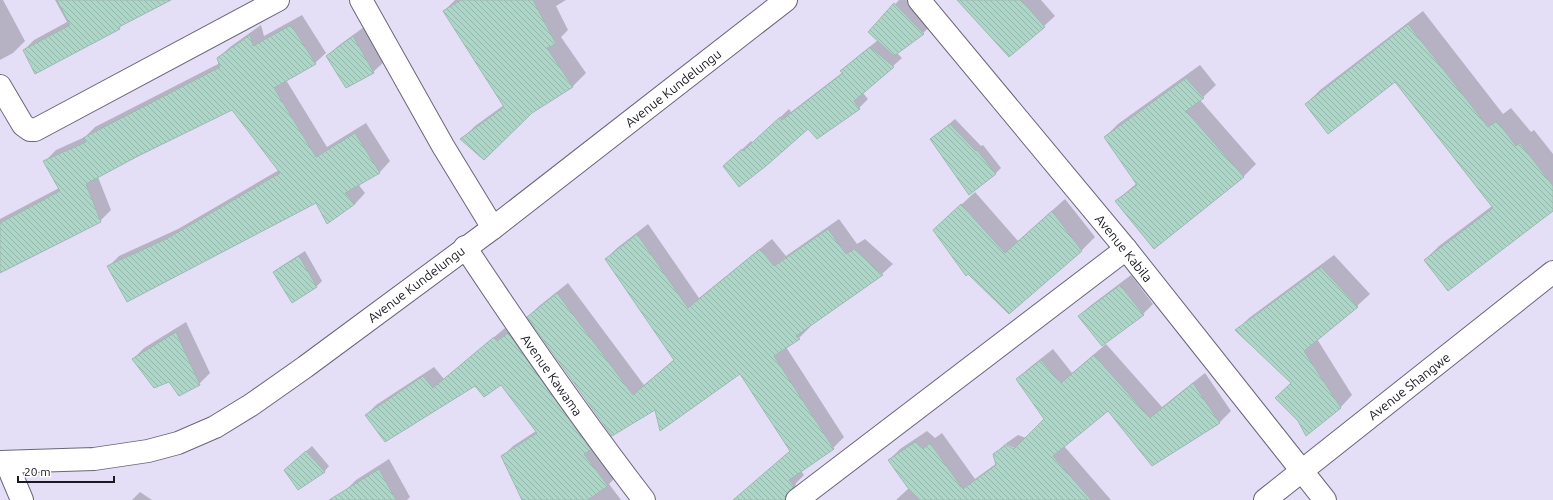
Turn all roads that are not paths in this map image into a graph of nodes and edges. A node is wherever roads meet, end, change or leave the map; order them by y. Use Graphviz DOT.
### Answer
graph roads {
  1 [pos="278,0"];
  2 [pos="361,0"];
  3 [pos="786,0"];
  4 [pos="919,0"];
  5 [pos="0,86"];
  6 [pos="493,228"];
  7 [pos="465,248"];
  8 [pos="1126,249"];
  9 [pos="1553,272"];
  10 [pos="3,462"];
  11 [pos="1302,471"];
  12 [pos="22,500"];
  13 [pos="644,500"];
  14 [pos="797,500"];
  15 [pos="1265,500"];
  16 [pos="1325,500"];
  1 -- 5 [label="street"];
  2 -- 6 [label="street"];
  3 -- 6 [label="street, Avenue Kundelungu"];
  4 -- 8 [label="street, Avenue Kabila"];
  6 -- 7 [label="street, Avenue Kundelungu"];
  7 -- 10 [label="street, Avenue Kundelungu"];
  7 -- 13 [label="street, Avenue Kawama"];
  8 -- 11 [label="street, Avenue Kabila"];
  8 -- 14 [label="street"];
  9 -- 11 [label="street, Avenue Shangwe"];
  10 -- 12 [label="street"];
  11 -- 15 [label="street, Avenue Shangwe"];
  11 -- 16 [label="street, Avenue Kabila"];
}
